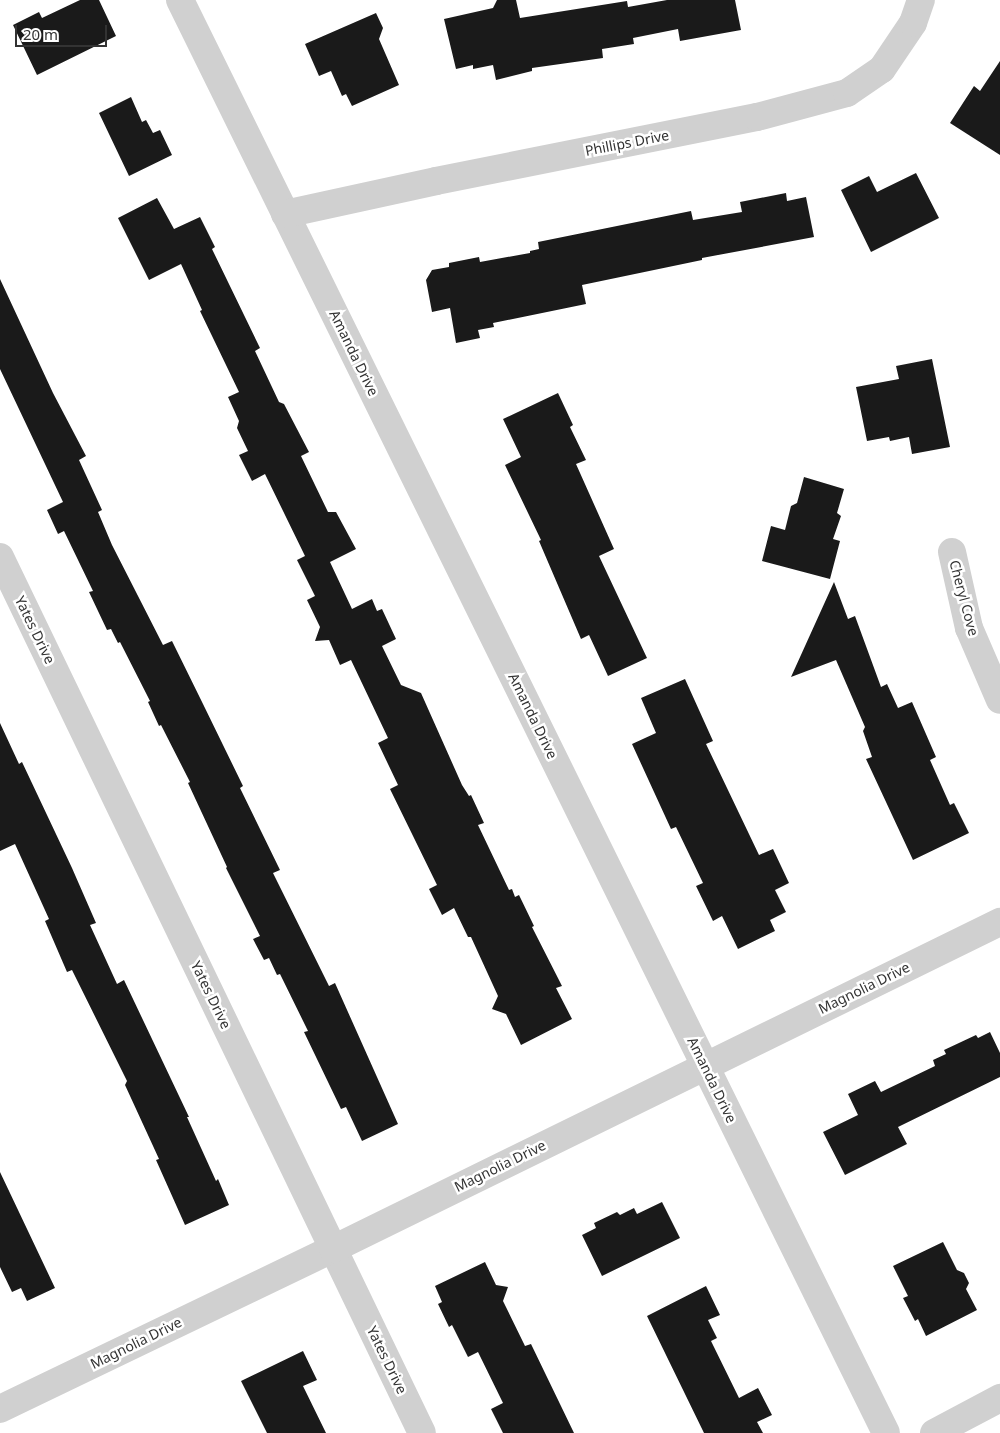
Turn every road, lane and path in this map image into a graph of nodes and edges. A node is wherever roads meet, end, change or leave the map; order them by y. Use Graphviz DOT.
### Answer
graph roads {
  1 [pos="180,0"];
  2 [pos="921,0"];
  3 [pos="285,214"];
  4 [pos="952,552"];
  5 [pos="0,557"];
  6 [pos="1000,700"];
  7 [pos="1000,922"];
  8 [pos="705,1065"];
  9 [pos="333,1249"];
  10 [pos="1000,1398"];
  11 [pos="0,1409"];
  12 [pos="422,1433"];
  13 [pos="886,1433"];
  14 [pos="934,1433"];
  1 -- 3 [label="street, Amanda Drive"];
  2 -- 3 [label="street, Phillips Drive"];
  3 -- 8 [label="street, Amanda Drive"];
  4 -- 6 [label="street, Cheryl Cove"];
  5 -- 9 [label="street, Yates Drive"];
  7 -- 8 [label="street, Magnolia Drive"];
  8 -- 9 [label="street, Magnolia Drive"];
  8 -- 13 [label="street, Amanda Drive"];
  9 -- 11 [label="street, Magnolia Drive"];
  9 -- 12 [label="street, Yates Drive"];
  10 -- 14 [label="street"];
}
